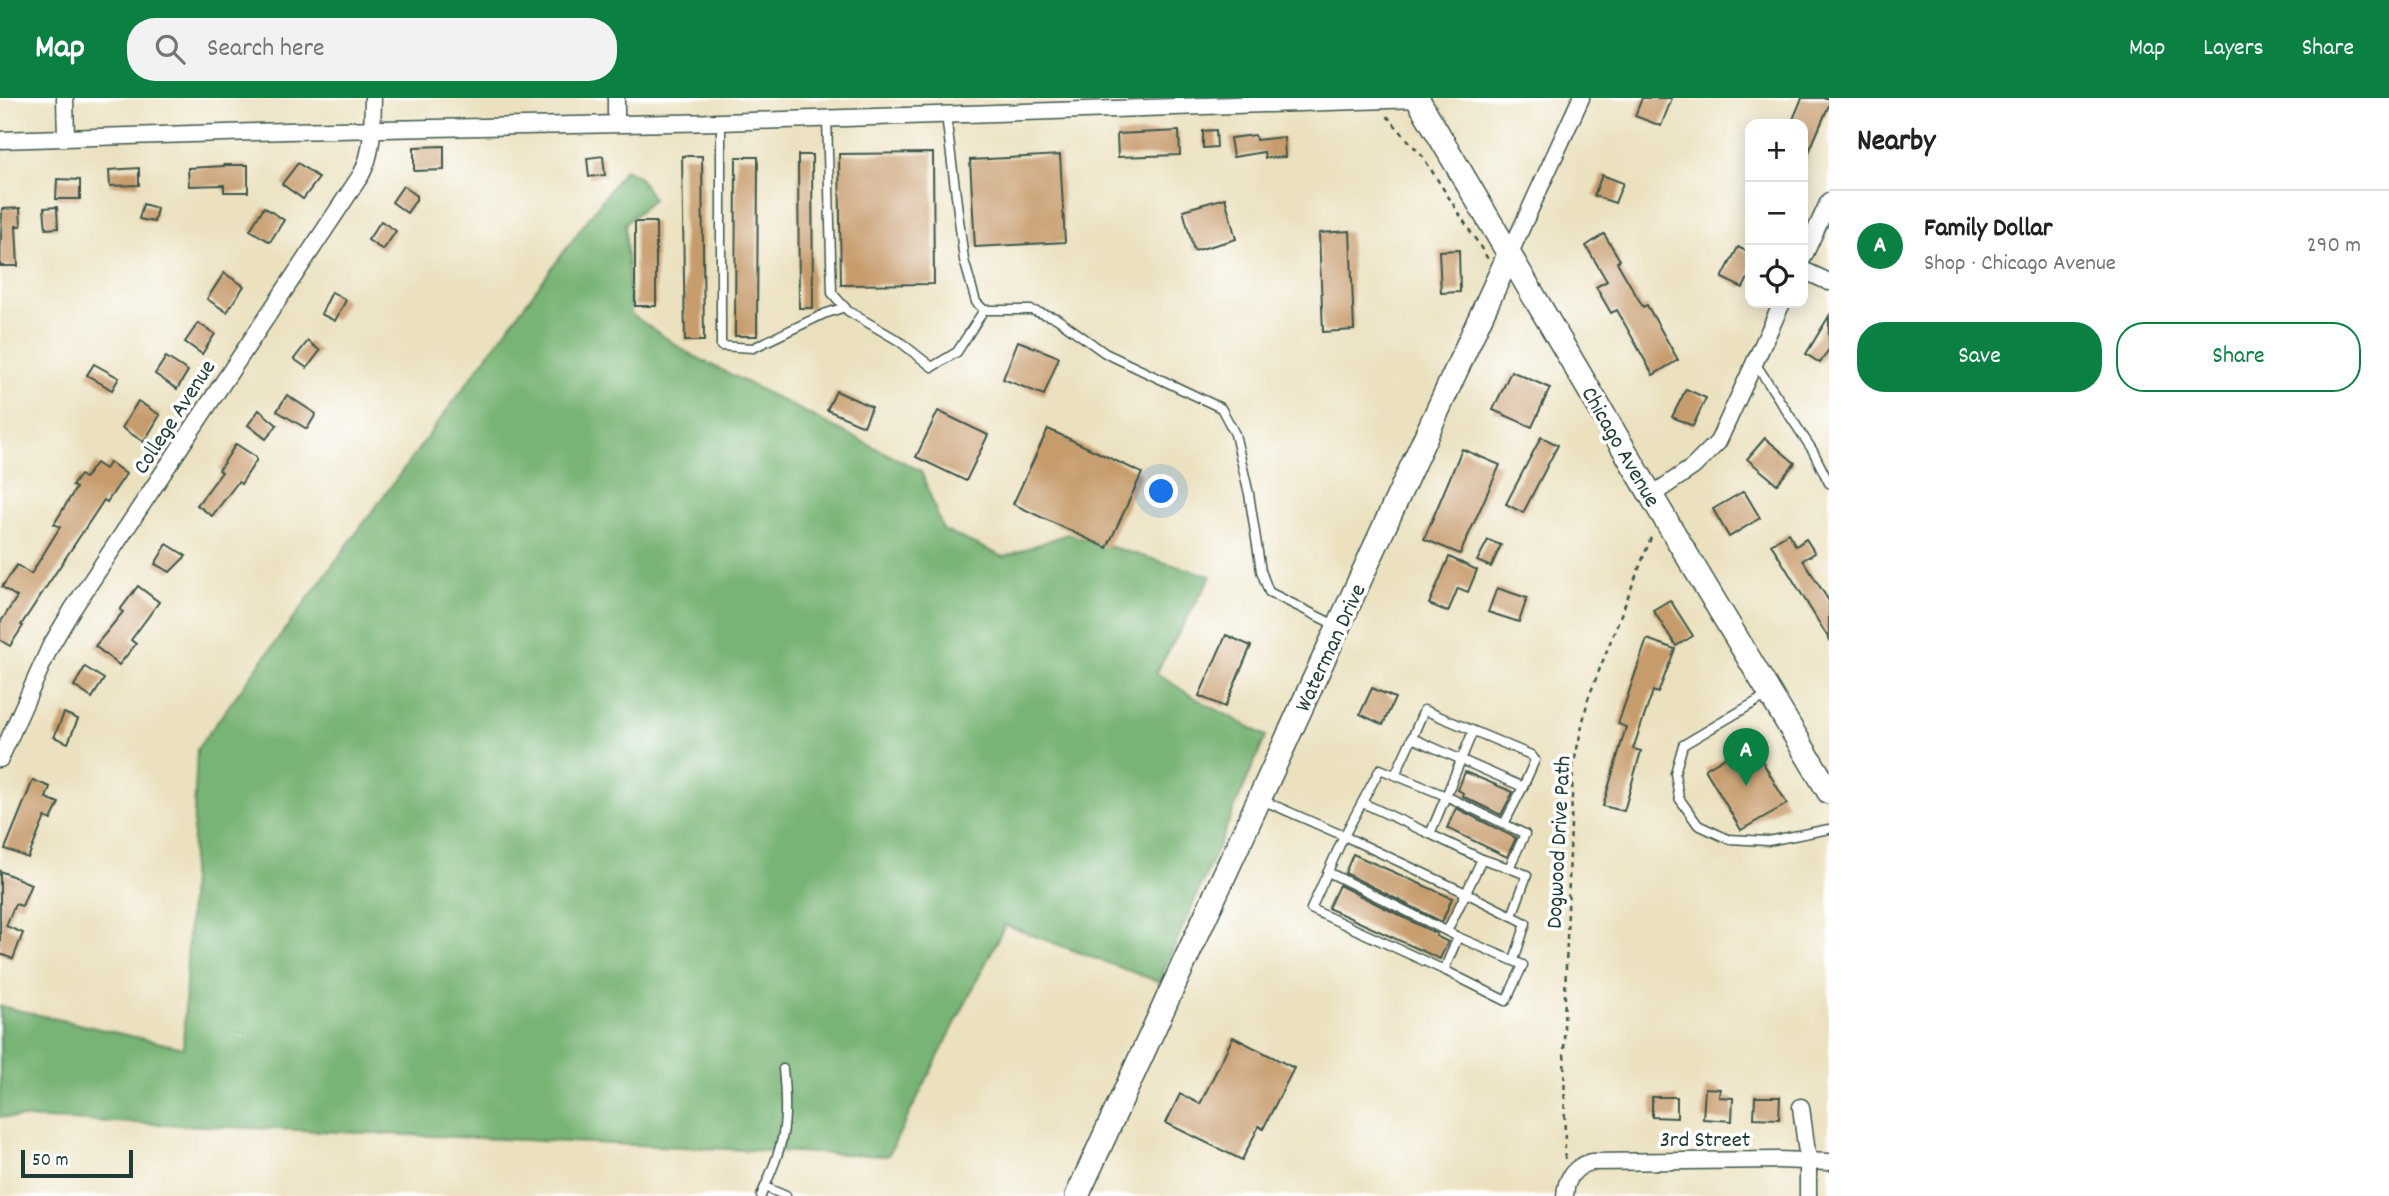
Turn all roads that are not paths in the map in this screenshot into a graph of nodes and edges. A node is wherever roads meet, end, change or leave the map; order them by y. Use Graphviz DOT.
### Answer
graph roads {
  1 [pos="65,98"];
  2 [pos="373,98"];
  3 [pos="616,98"];
  4 [pos="1581,98"];
  5 [pos="1417,99"];
  6 [pos="1241,102"];
  7 [pos="1058,104"];
  8 [pos="946,115"];
  9 [pos="827,118"];
  10 [pos="720,122"];
  11 [pos="616,123"];
  12 [pos="372,129"];
  13 [pos="66,137"];
  14 [pos="0,140"];
  15 [pos="1829,201"];
  16 [pos="1808,247"];
  17 [pos="1509,255"];
  18 [pos="1808,272"];
  19 [pos="1829,282"];
  20 [pos="845,307"];
  21 [pos="1780,308"];
  22 [pos="984,310"];
  23 [pos="1755,363"];
  24 [pos="1829,483"];
  25 [pos="1657,504"];
  26 [pos="1338,627"];
  27 [pos="1771,694"];
  28 [pos="1473,731"];
  29 [pos="1412,738"];
  30 [pos="0,759"];
  31 [pos="1461,759"];
  32 [pos="1395,775"];
  33 [pos="1523,787"];
  34 [pos="1829,792"];
  35 [pos="1446,796"];
  36 [pos="1259,799"];
  37 [pos="1363,803"];
  38 [pos="1504,824"];
  39 [pos="1829,829"];
  40 [pos="1430,834"];
  41 [pos="1344,836"];
  42 [pos="1482,859"];
  43 [pos="1509,868"];
  44 [pos="1328,872"];
  45 [pos="1466,893"];
  46 [pos="1512,916"];
  47 [pos="1447,931"];
  48 [pos="1458,937"];
  49 [pos="1514,960"];
  50 [pos="1444,971"];
  51 [pos="783,1069"];
  52 [pos="1801,1107"];
  53 [pos="1808,1161"];
  54 [pos="1829,1162"];
  55 [pos="765,1187"];
  56 [pos="1565,1192"];
  57 [pos="761,1196"];
  58 [pos="786,1196"];
  59 [pos="1077,1196"];
  60 [pos="1808,1196"];
  1 -- 13 [label="street"];
  2 -- 12 [label="street, College Avenue"];
  3 -- 11 [label="street"];
  4 -- 17 [label="street, Waterman Drive"];
  5 -- 6 [label="street"];
  5 -- 17 [label="street, Chicago Avenue"];
  6 -- 7 [label="street"];
  7 -- 8 [label="street"];
  8 -- 9 [label="street"];
  8 -- 22 [label="lane"];
  9 -- 10 [label="street"];
  9 -- 20 [label="lane"];
  10 -- 11 [label="street"];
  10 -- 20 [label="lane"];
  11 -- 12 [label="street"];
  12 -- 13 [label="street"];
  12 -- 30 [label="street, College Avenue"];
  13 -- 14 [label="street"];
  15 -- 16 [label="street"];
  17 -- 25 [label="street, Chicago Avenue"];
  17 -- 26 [label="street, Waterman Drive"];
  18 -- 19 [label="street"];
  20 -- 22 [label="lane"];
  21 -- 23 [label="street"];
  22 -- 26 [label="lane"];
  23 -- 24 [label="lane"];
  23 -- 25 [label="street"];
  25 -- 27 [label="street, Chicago Avenue"];
  26 -- 36 [label="street, Waterman Drive"];
  27 -- 34 [label="street, Chicago Avenue"];
  27 -- 39 [label="lane"];
  28 -- 29 [label="lane"];
  28 -- 31 [label="lane"];
  28 -- 33 [label="lane"];
  29 -- 31 [label="lane"];
  29 -- 32 [label="lane"];
  31 -- 33 [label="lane"];
  31 -- 35 [label="lane"];
  32 -- 35 [label="lane"];
  32 -- 37 [label="lane"];
  33 -- 38 [label="lane"];
  35 -- 38 [label="lane"];
  35 -- 40 [label="lane"];
  36 -- 41 [label="lane"];
  36 -- 59 [label="street, Waterman Drive"];
  37 -- 40 [label="lane"];
  37 -- 41 [label="lane"];
  38 -- 43 [label="lane"];
  40 -- 42 [label="lane"];
  41 -- 44 [label="lane"];
  41 -- 45 [label="lane"];
  42 -- 43 [label="lane"];
  42 -- 45 [label="lane"];
  43 -- 46 [label="lane"];
  44 -- 47 [label="lane"];
  44 -- 50 [label="lane"];
  45 -- 46 [label="lane"];
  45 -- 47 [label="lane"];
  46 -- 49 [label="lane"];
  47 -- 48 [label="lane"];
  48 -- 49 [label="lane"];
  48 -- 50 [label="lane"];
  49 -- 50 [label="lane"];
  51 -- 55 [label="lane"];
  52 -- 53 [label="street"];
  53 -- 54 [label="street, 3rd Street"];
  53 -- 56 [label="street, 3rd Street"];
  53 -- 60 [label="street"];
  55 -- 57 [label="lane"];
  55 -- 58 [label="lane"];
}
